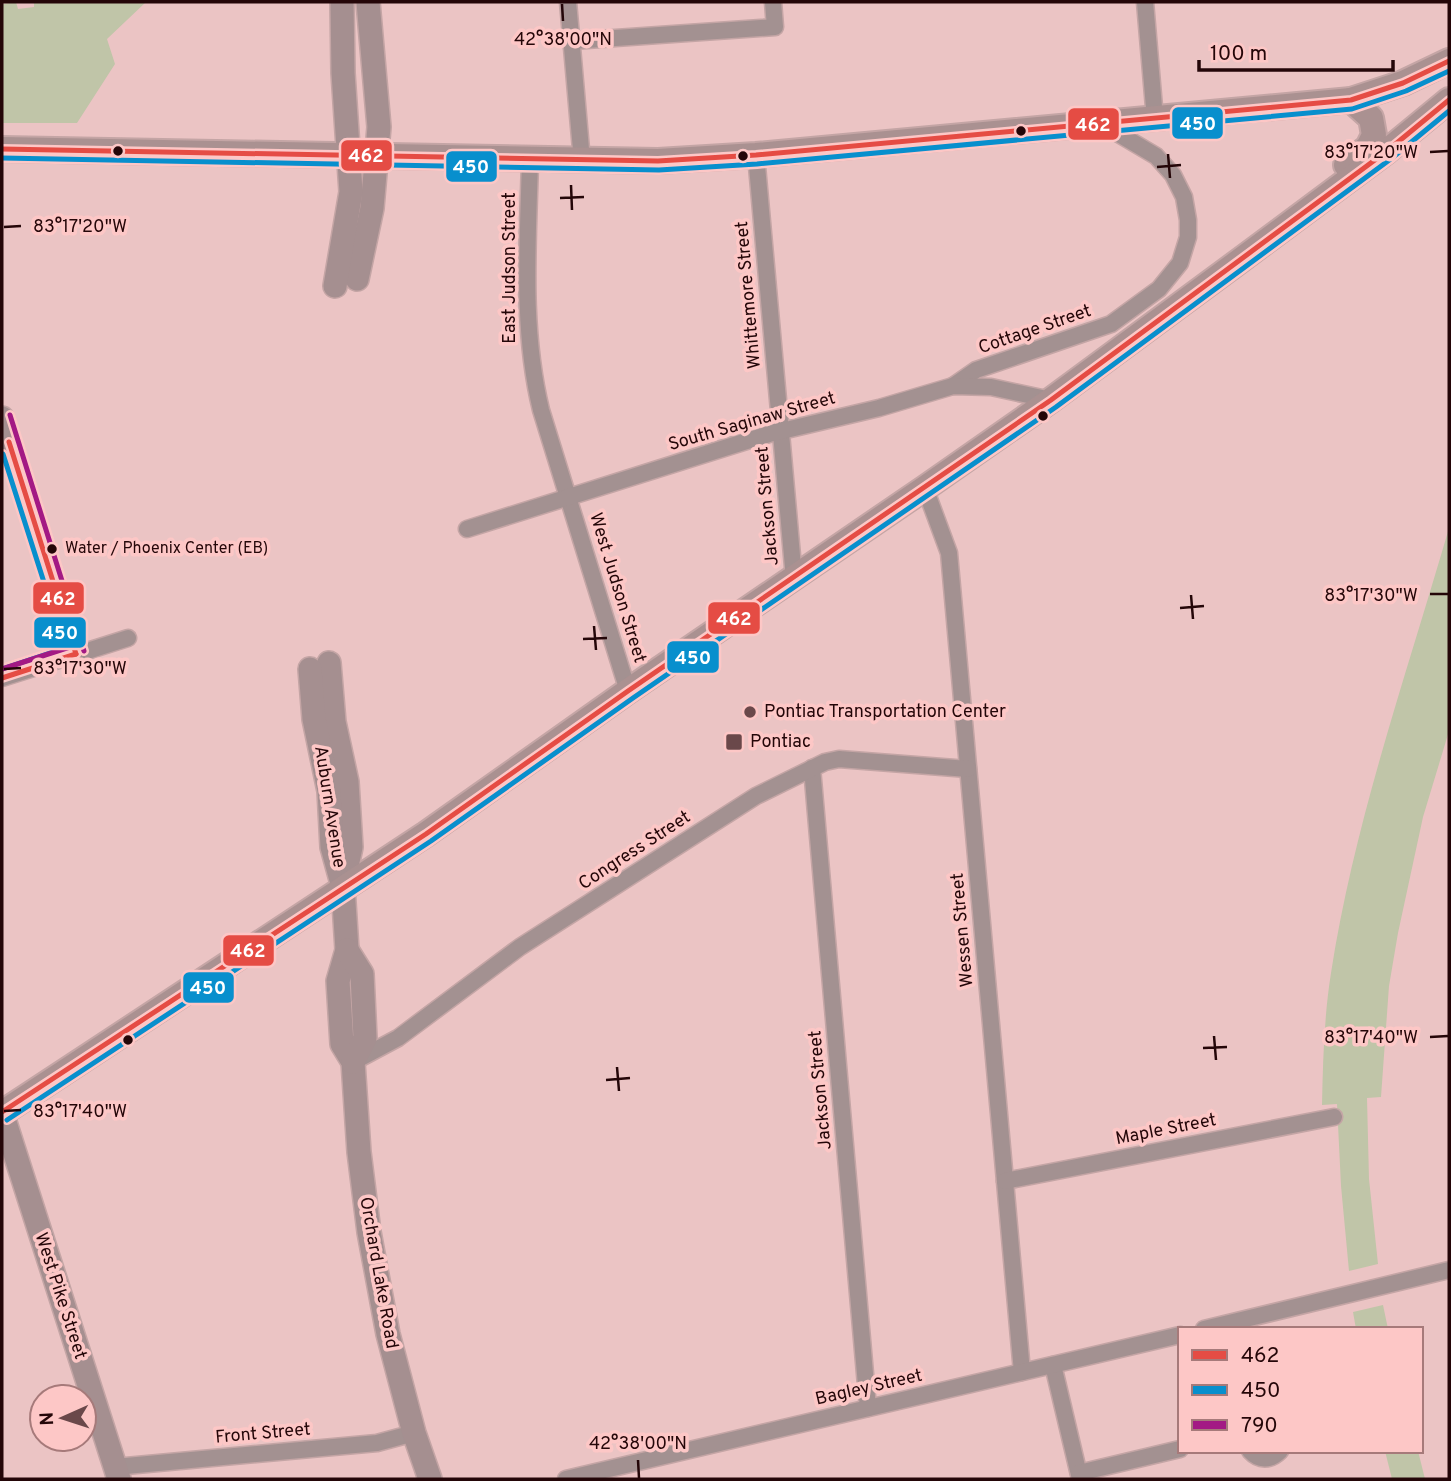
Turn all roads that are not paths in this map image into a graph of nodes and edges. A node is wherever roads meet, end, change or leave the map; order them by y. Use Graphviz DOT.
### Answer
graph roads {
  1 [pos="342,2"];
  2 [pos="369,2"];
  3 [pos="568,2"];
  4 [pos="773,2"];
  5 [pos="1144,2"];
  6 [pos="342,38"];
  7 [pos="572,41"];
  8 [pos="1449,61"];
  9 [pos="1351,100"];
  10 [pos="1449,100"];
  11 [pos="378,106"];
  12 [pos="1155,119"];
  13 [pos="1101,124"];
  14 [pos="2,149"];
  15 [pos="756,155"];
  16 [pos="349,156"];
  17 [pos="377,156"];
  18 [pos="530,160"];
  19 [pos="582,161"];
  20 [pos="1275,233"];
  21 [pos="953,386"];
  22 [pos="1051,400"];
  23 [pos="2,418"];
  24 [pos="781,431"];
  25 [pos="5,444"];
  26 [pos="925,488"];
  27 [pos="568,496"];
  28 [pos="467,529"];
  29 [pos="794,578"];
  30 [pos="128,638"];
  31 [pos="76,654"];
  32 [pos="320,666"];
  33 [pos="2,678"];
  34 [pos="628,691"];
  35 [pos="812,768"];
  36 [pos="968,769"];
  37 [pos="343,887"];
  38 [pos="353,1062"];
  39 [pos="2,1112"];
  40 [pos="1334,1117"];
  41 [pos="1005,1181"];
  42 [pos="1449,1270"];
  43 [pos="1212,1327"];
  44 [pos="1178,1335"];
  45 [pos="1053,1365"];
  46 [pos="1022,1372"];
  47 [pos="868,1408"];
  48 [pos="414,1433"];
  49 [pos="1178,1449"];
  50 [pos="1253,1453"];
  51 [pos="1277,1453"];
  52 [pos="117,1473"];
  53 [pos="1079,1476"];
  54 [pos="430,1479"];
  55 [pos="566,1479"];
  1 -- 6 [label="main road"];
  2 -- 11 [label="main road"];
  3 -- 7 [label="street"];
  4 -- 7 [label="street"];
  5 -- 12 [label="street"];
  6 -- 11 [label="main road"];
  6 -- 16 [label="main road"];
  7 -- 19 [label="street"];
  8 -- 9 [label="main road"];
  9 -- 12 [label="main road"];
  9 -- 20 [label="main road"];
  10 -- 20 [label="main road"];
  11 -- 17 [label="main road"];
  12 -- 13 [label="main road"];
  13 -- 15 [label="main road"];
  13 -- 21 [label="street, Cottage Street"];
  14 -- 16 [label="main road"];
  15 -- 19 [label="main road"];
  15 -- 24 [label="street, Whittemore Street"];
  16 -- 17 [label="main road"];
  16 -- 17 [label="main road"];
  17 -- 18 [label="main road"];
  18 -- 19 [label="main road"];
  18 -- 27 [label="street, East Judson Street"];
  20 -- 22 [label="main road"];
  21 -- 22 [label="street, South Saginaw Street"];
  21 -- 24 [label="street, South Saginaw Street"];
  22 -- 26 [label="main road"];
  23 -- 25 [label="main road"];
  24 -- 27 [label="street, South Saginaw Street"];
  24 -- 29 [label="street, Jackson Street"];
  25 -- 31 [label="street"];
  26 -- 29 [label="main road"];
  26 -- 36 [label="street, Wessen Street"];
  27 -- 28 [label="street, South Saginaw Street"];
  27 -- 34 [label="street, West Judson Street"];
  29 -- 34 [label="main road"];
  30 -- 31 [label="street"];
  31 -- 33 [label="street"];
  32 -- 37 [label="main road, Auburn Avenue"];
  34 -- 37 [label="main road"];
  35 -- 36 [label="street, Congress Street"];
  35 -- 38 [label="street, Congress Street"];
  35 -- 47 [label="street, Jackson Street"];
  36 -- 41 [label="street, Wessen Street"];
  37 -- 38 [label="main road, Orchard Lake Road"];
  37 -- 39 [label="main road"];
  38 -- 48 [label="main road, Orchard Lake Road"];
  39 -- 52 [label="main road, West Pike Street"];
  40 -- 41 [label="street, Maple Street"];
  41 -- 46 [label="street, Wessen Street"];
  42 -- 43 [label="street"];
  44 -- 45 [label="street, Bagley Street"];
  45 -- 46 [label="street, Bagley Street"];
  45 -- 53 [label="street"];
  46 -- 47 [label="street, Bagley Street"];
  47 -- 55 [label="street, Bagley Street"];
  48 -- 52 [label="street, Front Street"];
  48 -- 54 [label="main road, Orchard Lake Road"];
  49 -- 53 [label="street"];
  50 -- 51 [label="street"];
}
